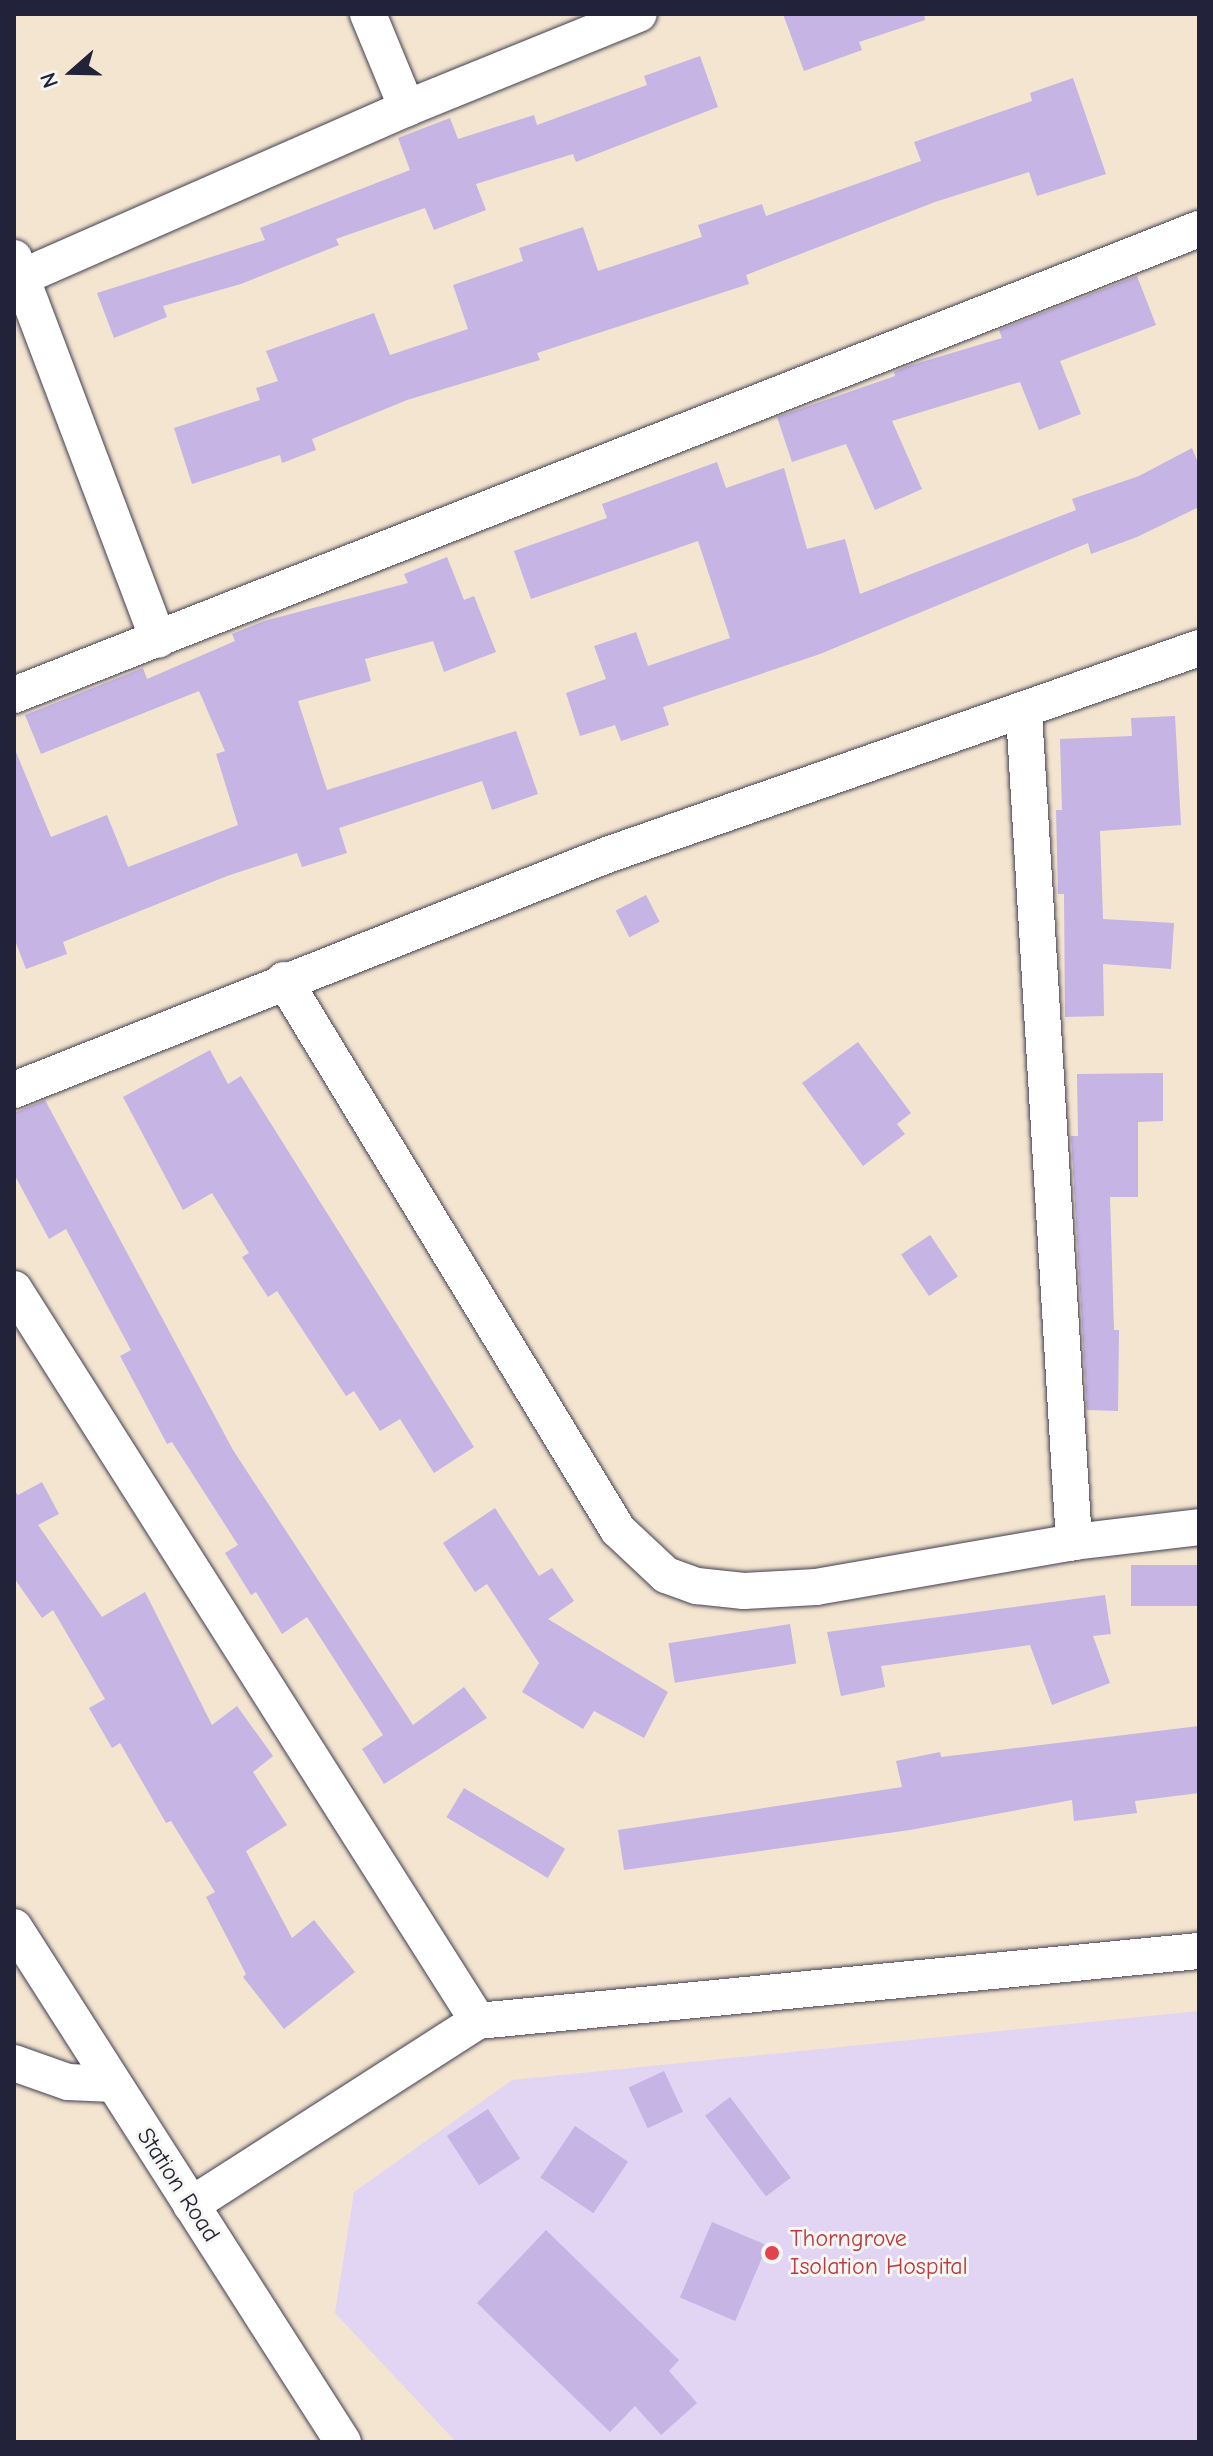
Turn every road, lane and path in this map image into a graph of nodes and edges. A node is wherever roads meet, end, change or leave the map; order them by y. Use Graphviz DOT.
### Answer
graph roads {
  1 [pos="368,14"];
  2 [pos="639,14"];
  3 [pos="407,108"];
  4 [pos="1199,229"];
  5 [pos="18,268"];
  6 [pos="158,640"];
  7 [pos="1199,648"];
  8 [pos="14,695"];
  9 [pos="1024,713"];
  10 [pos="284,980"];
  11 [pos="14,1090"];
  12 [pos="14,1289"];
  13 [pos="1199,1527"];
  14 [pos="1074,1542"];
  15 [pos="14,1927"];
  16 [pos="1199,1951"];
  17 [pos="478,2021"];
  18 [pos="14,2063"];
  19 [pos="113,2084"];
  20 [pos="191,2205"];
  21 [pos="343,2442"];
  1 -- 3 [label="street"];
  2 -- 3 [label="street"];
  3 -- 5 [label="street"];
  4 -- 6 [label="street"];
  5 -- 6 [label="street"];
  6 -- 8 [label="street"];
  7 -- 9 [label="street"];
  9 -- 10 [label="street"];
  9 -- 14 [label="street"];
  10 -- 11 [label="street"];
  10 -- 14 [label="street"];
  12 -- 17 [label="street"];
  13 -- 14 [label="street"];
  15 -- 19 [label="street, Station Road"];
  16 -- 17 [label="street"];
  17 -- 20 [label="street"];
  18 -- 19 [label="street"];
  19 -- 20 [label="street, Station Road"];
  20 -- 21 [label="street, Station Road"];
}
